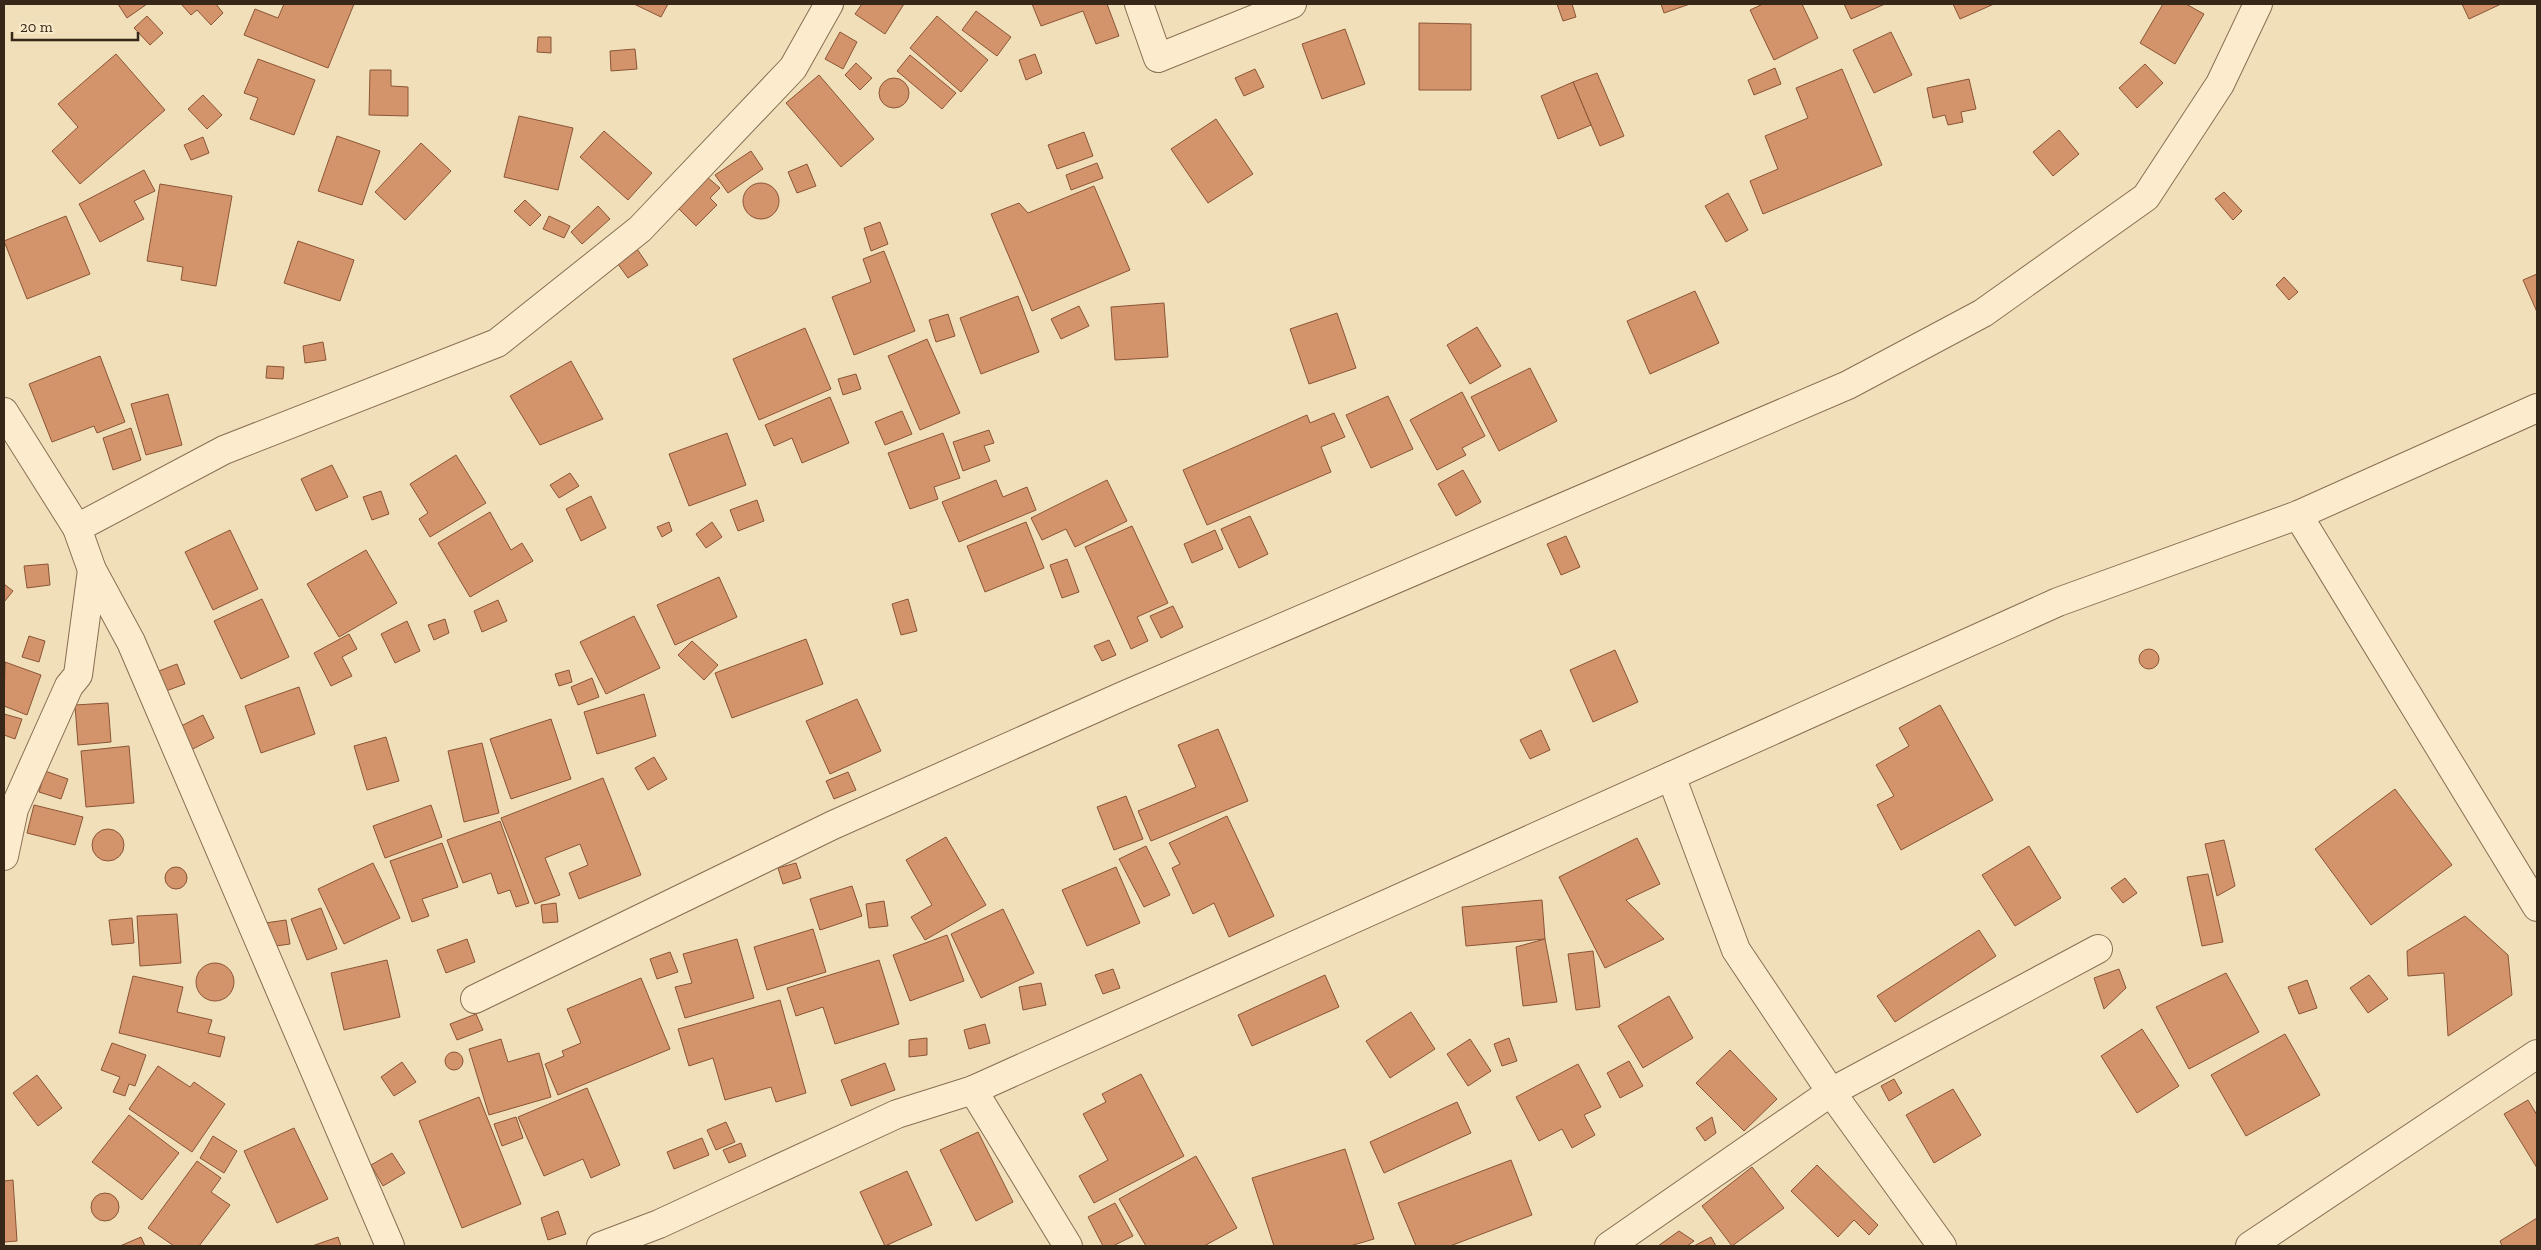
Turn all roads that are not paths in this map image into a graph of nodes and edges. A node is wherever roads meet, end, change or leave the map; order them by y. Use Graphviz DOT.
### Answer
graph roads {
  1 [pos="829,4"];
  2 [pos="1139,4"];
  3 [pos="1292,4"];
  4 [pos="2258,4"];
  5 [pos="2537,408"];
  6 [pos="4,412"];
  7 [pos="2298,515"];
  8 [pos="77,528"];
  9 [pos="92,570"];
  10 [pos="1672,776"];
  11 [pos="4,856"];
  12 [pos="2537,907"];
  13 [pos="2098,949"];
  14 [pos="475,999"];
  15 [pos="2537,1054"];
  16 [pos="973,1090"];
  17 [pos="1831,1092"];
  18 [pos="390,1246"];
  19 [pos="601,1246"];
  20 [pos="1068,1246"];
  21 [pos="1609,1246"];
  22 [pos="1942,1246"];
  23 [pos="2250,1246"];
  1 -- 8 [label="street"];
  2 -- 3 [label="street"];
  4 -- 14 [label="street"];
  5 -- 7 [label="street"];
  6 -- 8 [label="street"];
  7 -- 10 [label="street"];
  7 -- 12 [label="street"];
  8 -- 9 [label="street"];
  9 -- 11 [label="street"];
  9 -- 18 [label="street"];
  10 -- 16 [label="street"];
  10 -- 17 [label="street"];
  13 -- 17 [label="street"];
  15 -- 23 [label="street"];
  16 -- 19 [label="street"];
  16 -- 20 [label="street"];
  17 -- 21 [label="street"];
  17 -- 22 [label="street"];
}
